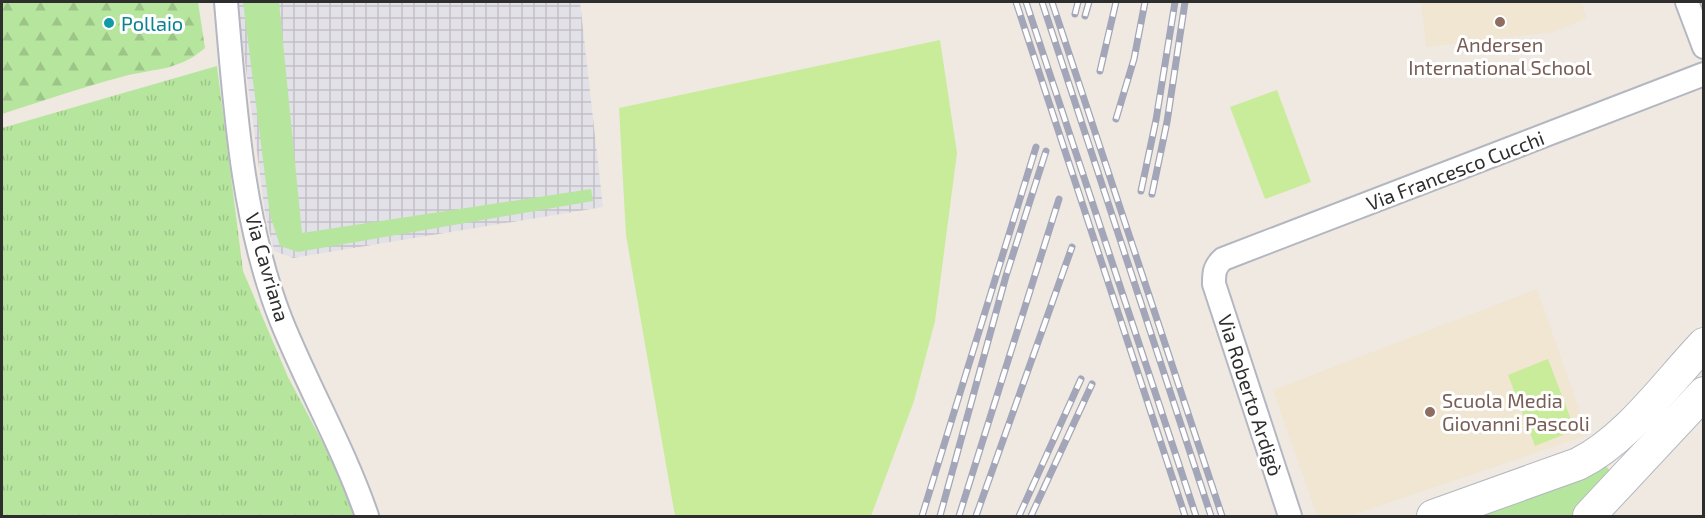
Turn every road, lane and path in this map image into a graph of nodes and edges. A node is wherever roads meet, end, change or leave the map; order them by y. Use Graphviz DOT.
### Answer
graph roads {
  1 [pos="226,2"];
  2 [pos="1687,2"];
  3 [pos="1704,47"];
  4 [pos="1704,74"];
  5 [pos="1214,272"];
  6 [pos="1704,344"];
  7 [pos="1704,393"];
  8 [pos="368,516"];
  9 [pos="1290,516"];
  10 [pos="1433,516"];
  11 [pos="1589,516"];
  1 -- 8 [label="street, Via Cavriana"];
  2 -- 3 [label="street"];
  4 -- 5 [label="street, Via Francesco Cucchi"];
  5 -- 9 [label="street, Via Roberto Ardigò"];
  6 -- 10 [label="street"];
  7 -- 11 [label="street"];
}
